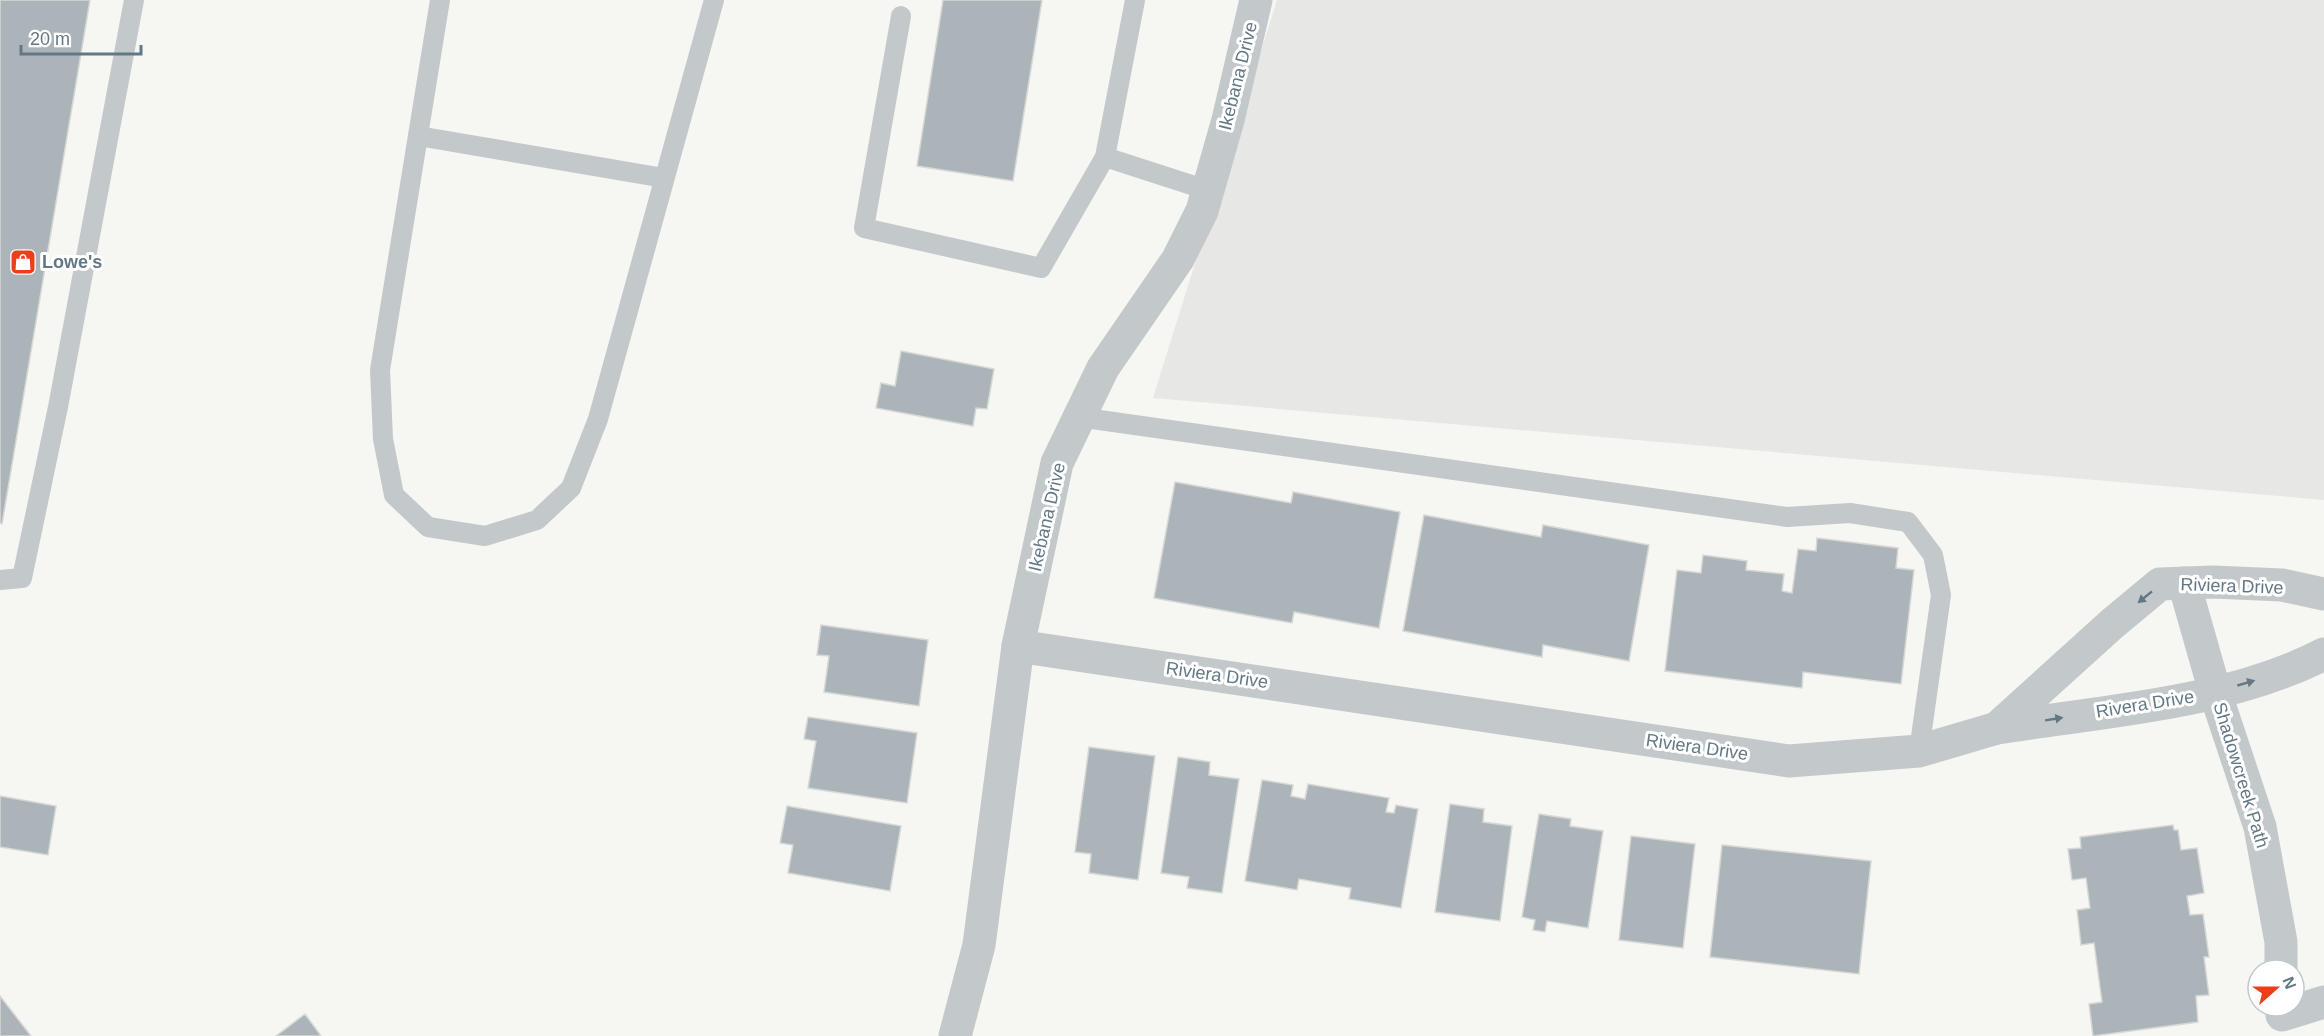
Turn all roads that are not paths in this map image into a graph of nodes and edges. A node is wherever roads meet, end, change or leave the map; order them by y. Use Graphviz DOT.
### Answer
graph roads {
  1 [pos="134,0"];
  2 [pos="441,0"];
  3 [pos="714,0"];
  4 [pos="1135,0"];
  5 [pos="1256,0"];
  6 [pos="901,16"];
  7 [pos="418,135"];
  8 [pos="1105,158"];
  9 [pos="664,178"];
  10 [pos="1207,190"];
  11 [pos="1078,417"];
  12 [pos="0,580"];
  13 [pos="2184,583"];
  14 [pos="2324,594"];
  15 [pos="1018,646"];
  16 [pos="2324,654"];
  17 [pos="2215,692"];
  18 [pos="1997,728"];
  19 [pos="1919,751"];
  20 [pos="2281,958"];
  21 [pos="2324,1002"];
  22 [pos="2280,1019"];
  23 [pos="955,1036"];
  1 -- 12 [label="lane"];
  2 -- 7 [label="lane"];
  3 -- 9 [label="lane"];
  4 -- 8 [label="lane"];
  5 -- 10 [label="street, Ikebana Drive"];
  6 -- 8 [label="lane"];
  7 -- 9 [label="lane"];
  7 -- 9 [label="lane"];
  8 -- 10 [label="lane"];
  10 -- 11 [label="street, Ikebana Drive"];
  11 -- 15 [label="street, Ikebana Drive"];
  11 -- 19 [label="lane"];
  13 -- 14 [label="street, Riviera Drive"];
  13 -- 17 [label="street, Shadowcreek Path"];
  13 -- 18 [label="street, Riviera Drive, one-way"];
  15 -- 19 [label="street, Riviera Drive"];
  15 -- 23 [label="street, Ikebana Drive"];
  17 -- 16 [label="street, Rivera Drive, one-way"];
  18 -- 17 [label="street, Rivera Drive, one-way"];
  17 -- 20 [label="street, Shadowcreek Path"];
  18 -- 19 [label="street, Riviera Drive"];
  21 -- 22 [label="street"];
}
